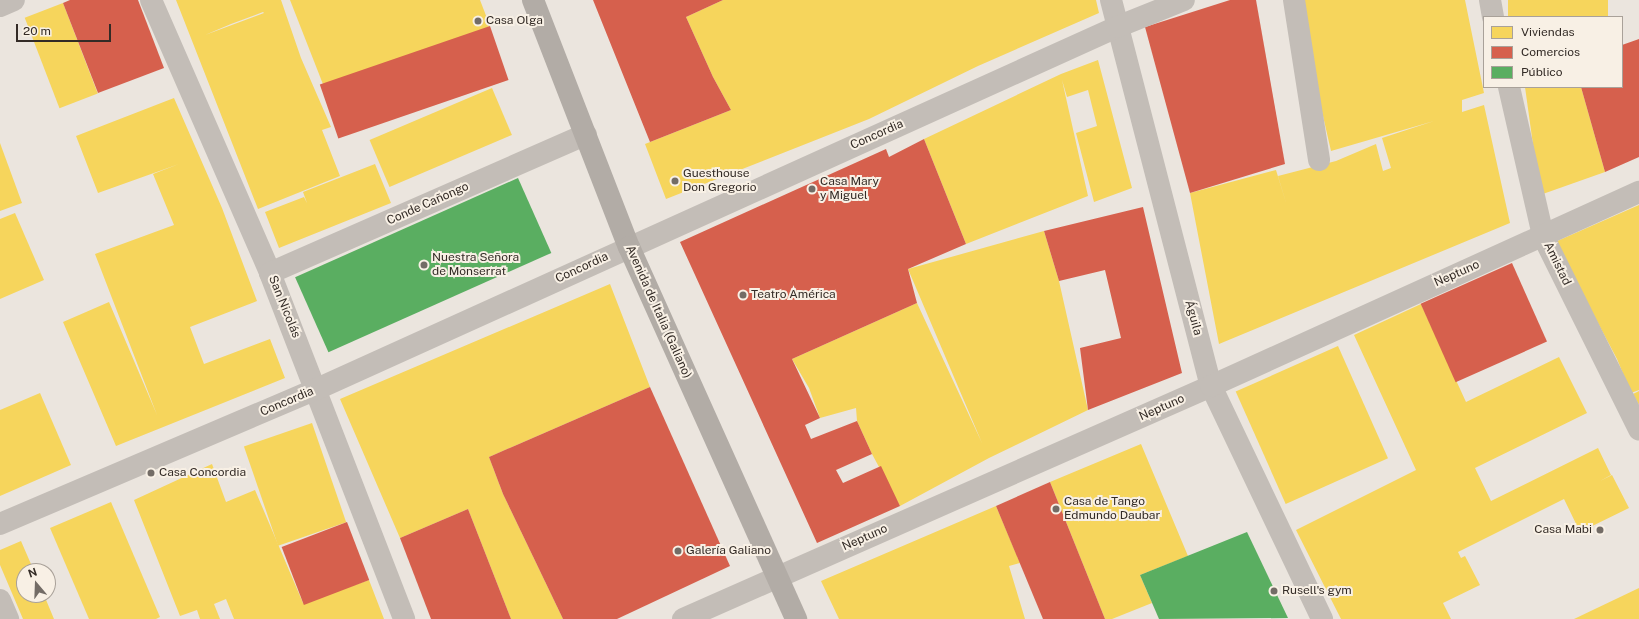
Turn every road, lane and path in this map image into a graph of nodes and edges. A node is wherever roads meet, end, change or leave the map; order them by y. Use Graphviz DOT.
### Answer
graph roads {
  1 [pos="14,0"];
  2 [pos="151,0"];
  3 [pos="534,0"];
  4 [pos="1111,0"];
  5 [pos="1184,0"];
  6 [pos="1294,0"];
  7 [pos="1490,0"];
  8 [pos="0,6"];
  9 [pos="1493,16"];
  10 [pos="1117,27"];
  11 [pos="1509,88"];
  12 [pos="586,134"];
  13 [pos="1318,160"];
  14 [pos="1639,192"];
  15 [pos="1543,236"];
  16 [pos="629,247"];
  17 [pos="270,273"];
  18 [pos="1211,386"];
  19 [pos="317,389"];
  20 [pos="1639,429"];
  21 [pos="0,524"];
  22 [pos="776,576"];
  23 [pos="0,600"];
  24 [pos="8,619"];
  25 [pos="404,619"];
  26 [pos="683,619"];
  27 [pos="796,619"];
  28 [pos="1322,619"];
  1 -- 8 [label="street"];
  2 -- 17 [label="street, San Nicolás"];
  3 -- 12 [label="main road, Avenida de Italia (Galiano)"];
  4 -- 10 [label="street, Águila"];
  5 -- 10 [label="street, Concordia"];
  6 -- 13 [label="street"];
  7 -- 9 [label="street"];
  10 -- 16 [label="street, Concordia"];
  10 -- 18 [label="street, Águila"];
  11 -- 15 [label="street, Amistad"];
  12 -- 16 [label="main road, Avenida de Italia (Galiano)"];
  12 -- 17 [label="street, Conde Cañongo"];
  14 -- 15 [label="street, Neptuno"];
  15 -- 18 [label="street, Neptuno"];
  15 -- 20 [label="street, Amistad"];
  16 -- 19 [label="street, Concordia"];
  16 -- 22 [label="main road, Avenida de Italia (Galiano)"];
  17 -- 19 [label="street, San Nicolás"];
  18 -- 22 [label="street, Neptuno"];
  18 -- 28 [label="street, Águila"];
  19 -- 21 [label="street, Concordia"];
  19 -- 25 [label="street, San Nicolás"];
  22 -- 26 [label="street, Neptuno"];
  22 -- 27 [label="main road, Avenida de Italia (Galiano)"];
  23 -- 24 [label="street"];
}
